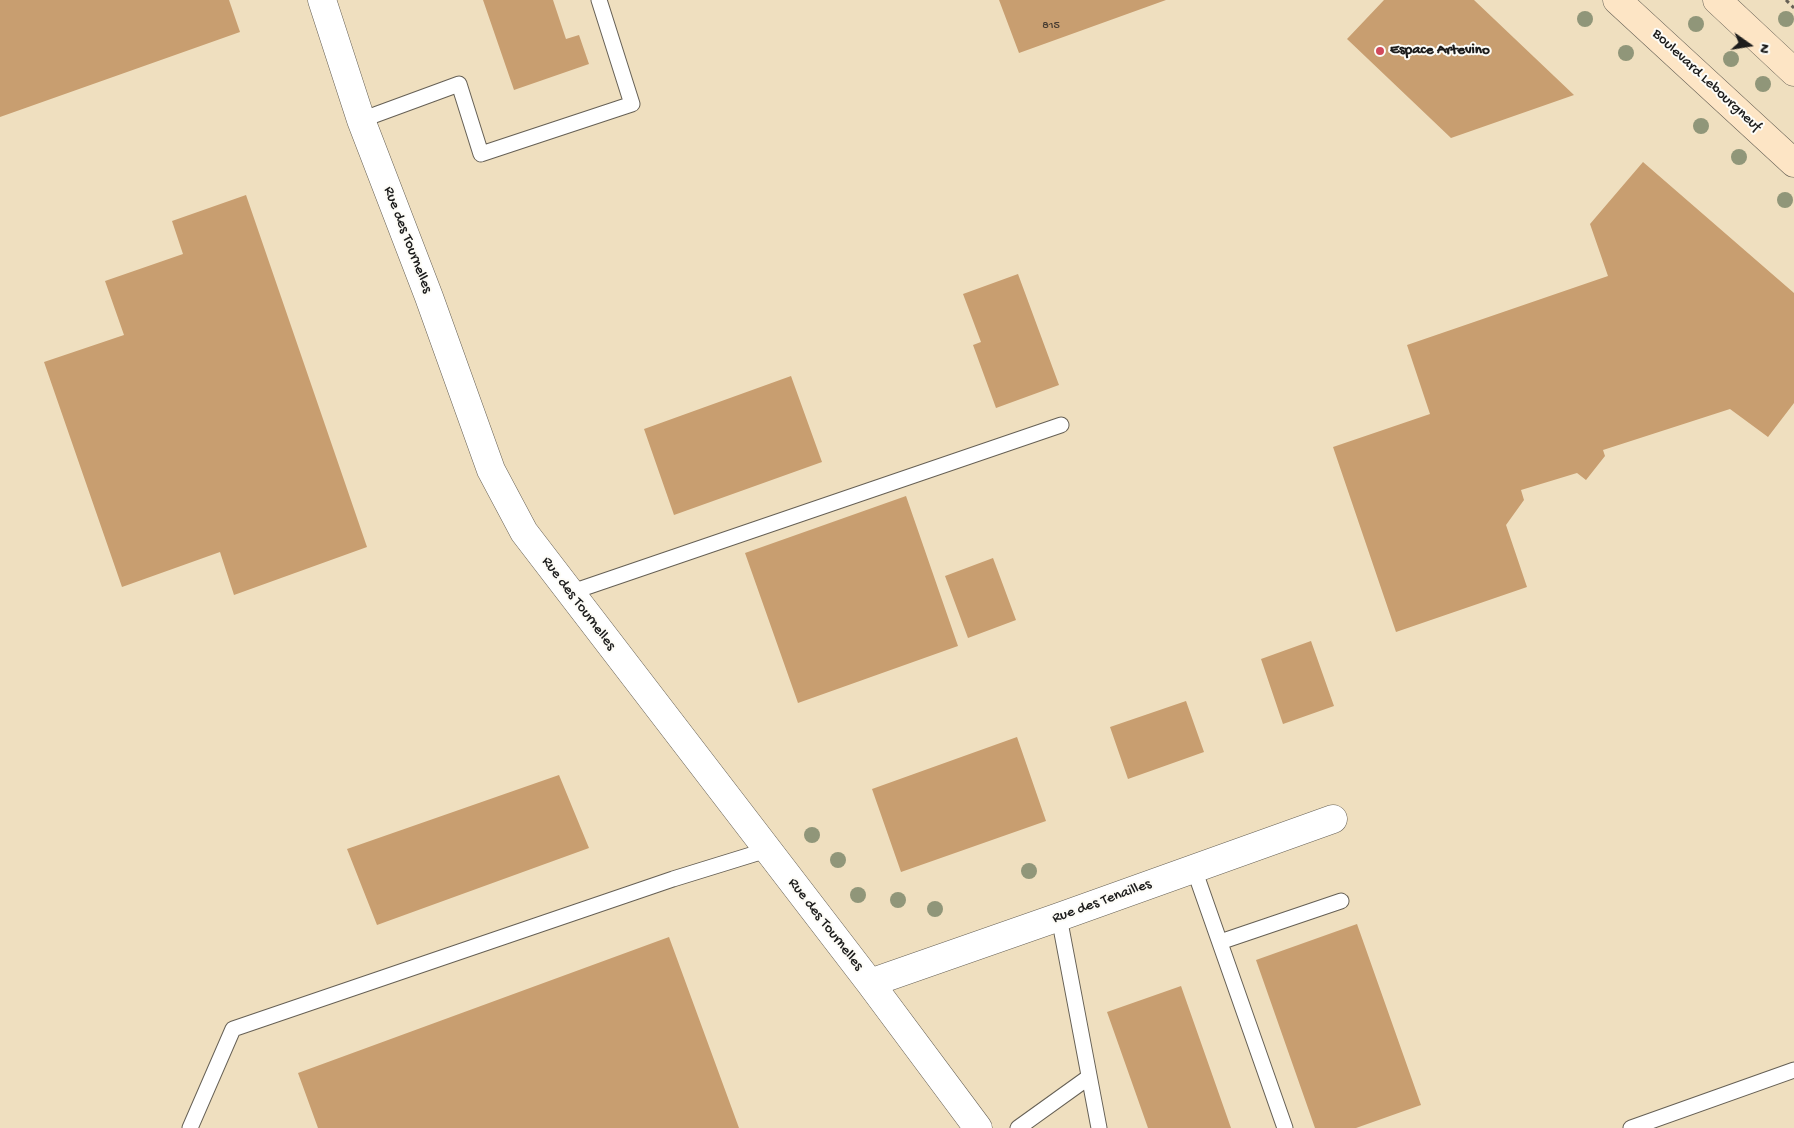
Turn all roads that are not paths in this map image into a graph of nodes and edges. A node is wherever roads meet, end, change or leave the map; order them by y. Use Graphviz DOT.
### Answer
graph roads {
  1 [pos="322,0"];
  2 [pos="598,0"];
  3 [pos="1617,0"];
  4 [pos="1717,0"];
  5 [pos="1794,72"];
  6 [pos="361,120"];
  7 [pos="1794,163"];
  8 [pos="1061,424"];
  9 [pos="569,593"];
  10 [pos="1333,819"];
  11 [pos="767,850"];
  12 [pos="1194,869"];
  13 [pos="1341,900"];
  14 [pos="1059,917"];
  15 [pos="1220,942"];
  16 [pos="870,983"];
  17 [pos="1794,1070"];
  18 [pos="1089,1077"];
  19 [pos="190,1128"];
  20 [pos="978,1128"];
  21 [pos="1018,1128"];
  22 [pos="1100,1128"];
  23 [pos="1285,1128"];
  24 [pos="1632,1128"];
  1 -- 6 [label="street, Rue des Tournelles"];
  2 -- 6 [label="lane"];
  3 -- 7 [label="main road, Boulevard Lebourgneuf"];
  4 -- 5 [label="main road"];
  6 -- 9 [label="street, Rue des Tournelles"];
  8 -- 9 [label="lane"];
  9 -- 11 [label="street, Rue des Tournelles"];
  10 -- 12 [label="street, Rue des Tenailles"];
  11 -- 16 [label="street, Rue des Tournelles"];
  11 -- 19 [label="lane"];
  12 -- 14 [label="street, Rue des Tenailles"];
  12 -- 15 [label="lane"];
  13 -- 15 [label="lane"];
  14 -- 16 [label="street, Rue des Tenailles"];
  14 -- 18 [label="lane"];
  15 -- 23 [label="lane"];
  16 -- 20 [label="street, Rue des Tournelles"];
  17 -- 24 [label="lane"];
  18 -- 21 [label="lane"];
  18 -- 22 [label="lane"];
}
